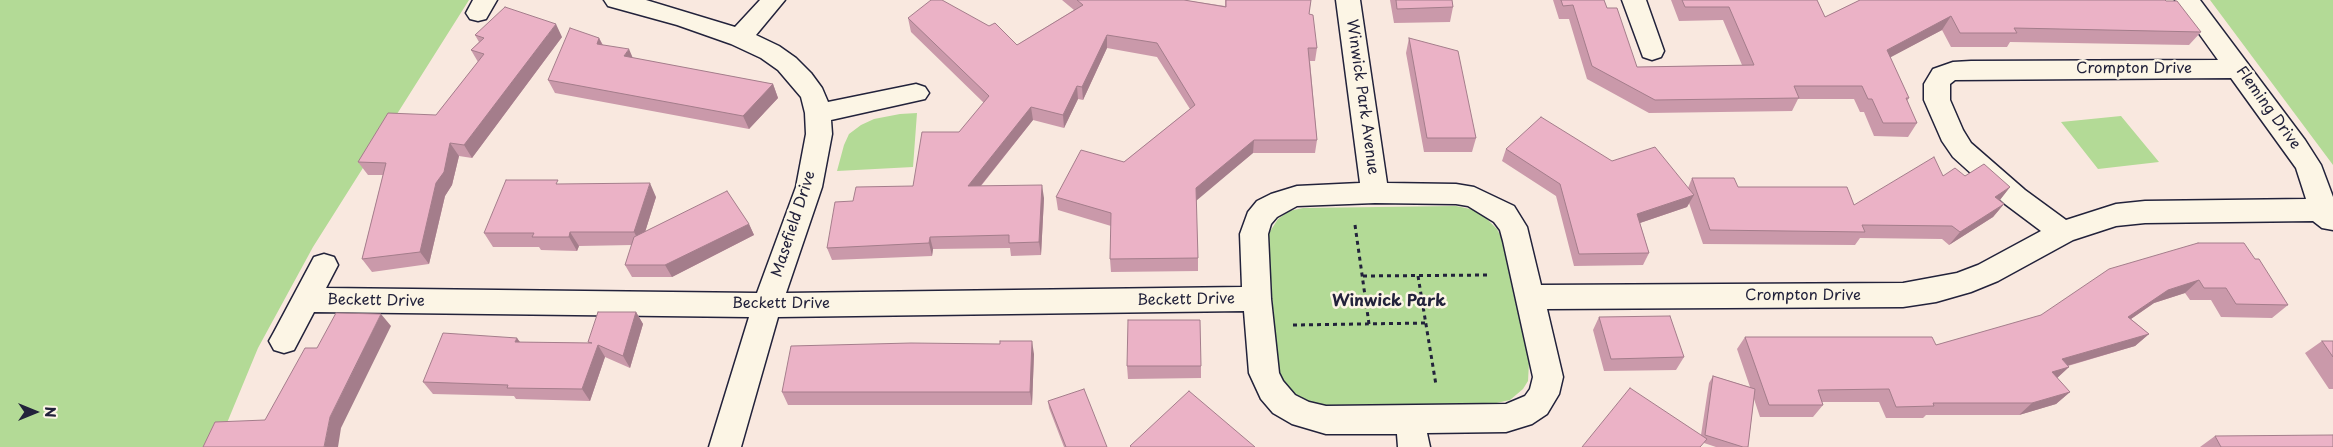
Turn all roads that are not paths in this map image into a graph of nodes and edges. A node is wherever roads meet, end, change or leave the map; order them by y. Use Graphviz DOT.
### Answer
graph roads {
  1 [pos="616,0"];
  2 [pos="773,0"];
  3 [pos="1348,0"];
  4 [pos="1634,0"];
  5 [pos="2187,0"];
  6 [pos="740,38"];
  7 [pos="1652,51"];
  8 [pos="2240,69"];
  9 [pos="919,92"];
  10 [pos="818,113"];
  11 [pos="1363,194"];
  12 [pos="2326,215"];
  13 [pos="2063,232"];
  14 [pos="324,265"];
  15 [pos="1528,286"];
  16 [pos="306,300"];
  17 [pos="767,305"];
  18 [pos="1258,313"];
  19 [pos="284,341"];
  20 [pos="1412,434"];
  21 [pos="725,447"];
  1 -- 6 [label="street, Masefield Drive"];
  2 -- 6 [label="street"];
  3 -- 11 [label="street, Winwick Park Avenue"];
  4 -- 7 [label="street"];
  5 -- 8 [label="street, Fleming Drive"];
  6 -- 10 [label="street, Masefield Drive"];
  8 -- 12 [label="street, Fleming Drive"];
  8 -- 13 [label="street, Crompton Drive"];
  9 -- 10 [label="street"];
  10 -- 17 [label="street, Masefield Drive"];
  11 -- 15 [label="street, Winwick Park Avenue"];
  11 -- 18 [label="street, Winwick Park Avenue"];
  12 -- 13 [label="street, Crompton Drive"];
  13 -- 15 [label="street, Crompton Drive"];
  14 -- 16 [label="street, Beckett Drive"];
  15 -- 20 [label="street, Winwick Park Avenue"];
  16 -- 17 [label="street, Beckett Drive"];
  16 -- 19 [label="street, Beckett Drive"];
  17 -- 18 [label="street, Beckett Drive"];
  17 -- 21 [label="street, Masefield Drive"];
  18 -- 20 [label="street, Winwick Park Avenue"];
}
